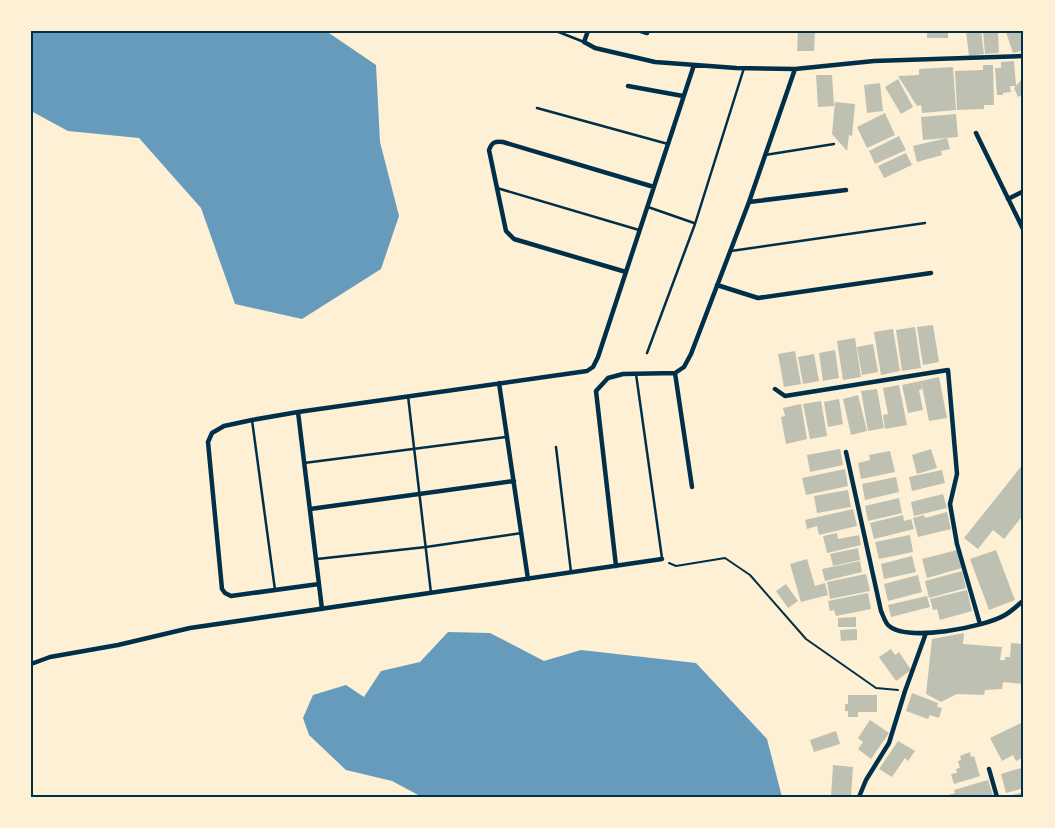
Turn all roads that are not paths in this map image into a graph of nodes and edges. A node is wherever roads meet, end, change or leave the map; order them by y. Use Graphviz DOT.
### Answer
graph roads {
  1 [pos="556,31"];
  2 [pos="588,31"];
  3 [pos="641,31"];
  4 [pos="647,33"];
  5 [pos="584,42"];
  6 [pos="1024,56"];
  7 [pos="694,65"];
  8 [pos="744,68"];
  9 [pos="795,69"];
  10 [pos="628,86"];
  11 [pos="683,96"];
  12 [pos="537,108"];
  13 [pos="976,133"];
  14 [pos="668,144"];
  15 [pos="834,144"];
  16 [pos="766,155"];
  17 [pos="654,187"];
  18 [pos="497,188"];
  19 [pos="846,190"];
  20 [pos="1024,191"];
  21 [pos="1008,198"];
  22 [pos="750,202"];
  23 [pos="648,207"];
  24 [pos="925,223"];
  25 [pos="695,224"];
  26 [pos="641,230"];
  27 [pos="1024,231"];
  28 [pos="731,251"];
  29 [pos="626,272"];
  30 [pos="931,273"];
  31 [pos="717,284"];
  32 [pos="647,353"];
  33 [pos="674,373"];
  34 [pos="636,374"];
  35 [pos="499,384"];
  36 [pos="775,389"];
  37 [pos="408,396"];
  38 [pos="298,412"];
  39 [pos="252,420"];
  40 [pos="507,437"];
  41 [pos="556,447"];
  42 [pos="414,449"];
  43 [pos="846,452"];
  44 [pos="304,462"];
  45 [pos="514,481"];
  46 [pos="692,487"];
  47 [pos="420,494"];
  48 [pos="310,509"];
  49 [pos="522,533"];
  50 [pos="426,547"];
  51 [pos="316,559"];
  52 [pos="662,559"];
  53 [pos="616,566"];
  54 [pos="570,572"];
  55 [pos="528,579"];
  56 [pos="319,584"];
  57 [pos="275,590"];
  58 [pos="431,593"];
  59 [pos="1024,600"];
  60 [pos="322,609"];
  61 [pos="980,624"];
  62 [pos="926,633"];
  63 [pos="31,664"];
  64 [pos="989,769"];
  65 [pos="859,797"];
  66 [pos="997,797"];
  1 -- 5 [label="lane"];
  2 -- 5 [label="street"];
  3 -- 4 [label="street"];
  5 -- 7 [label="street"];
  6 -- 9 [label="street"];
  7 -- 8 [label="street"];
  7 -- 11 [label="street"];
  8 -- 9 [label="street"];
  8 -- 25 [label="lane"];
  9 -- 16 [label="street"];
  10 -- 11 [label="street"];
  11 -- 14 [label="street"];
  12 -- 14 [label="lane"];
  13 -- 21 [label="street"];
  14 -- 17 [label="street"];
  15 -- 16 [label="lane"];
  16 -- 22 [label="street"];
  17 -- 18 [label="street"];
  17 -- 23 [label="street"];
  18 -- 26 [label="lane"];
  18 -- 29 [label="street"];
  19 -- 22 [label="street"];
  20 -- 21 [label="street"];
  21 -- 27 [label="street"];
  22 -- 28 [label="street"];
  23 -- 25 [label="lane"];
  23 -- 26 [label="street"];
  24 -- 28 [label="lane"];
  25 -- 32 [label="lane"];
  26 -- 29 [label="street"];
  28 -- 31 [label="street"];
  29 -- 35 [label="street"];
  30 -- 31 [label="street"];
  31 -- 33 [label="street"];
  33 -- 34 [label="street"];
  33 -- 46 [label="street"];
  34 -- 52 [label="lane"];
  34 -- 53 [label="street"];
  35 -- 37 [label="street"];
  35 -- 40 [label="street"];
  36 -- 61 [label="street"];
  37 -- 38 [label="street"];
  37 -- 42 [label="lane"];
  38 -- 39 [label="street"];
  38 -- 44 [label="street"];
  39 -- 57 [label="lane"];
  39 -- 57 [label="street"];
  40 -- 42 [label="lane"];
  40 -- 45 [label="street"];
  41 -- 54 [label="lane"];
  42 -- 44 [label="lane"];
  42 -- 47 [label="lane"];
  43 -- 62 [label="street"];
  44 -- 48 [label="street"];
  45 -- 47 [label="street"];
  45 -- 49 [label="street"];
  47 -- 48 [label="street"];
  47 -- 50 [label="lane"];
  48 -- 51 [label="street"];
  49 -- 50 [label="lane"];
  49 -- 55 [label="street"];
  50 -- 51 [label="lane"];
  50 -- 58 [label="lane"];
  51 -- 56 [label="street"];
  52 -- 53 [label="street"];
  53 -- 54 [label="street"];
  54 -- 55 [label="street"];
  55 -- 58 [label="street"];
  56 -- 57 [label="street"];
  56 -- 60 [label="street"];
  58 -- 60 [label="street"];
  59 -- 61 [label="street"];
  60 -- 63 [label="street"];
  61 -- 62 [label="street"];
  62 -- 65 [label="street"];
  64 -- 66 [label="street"];
}
